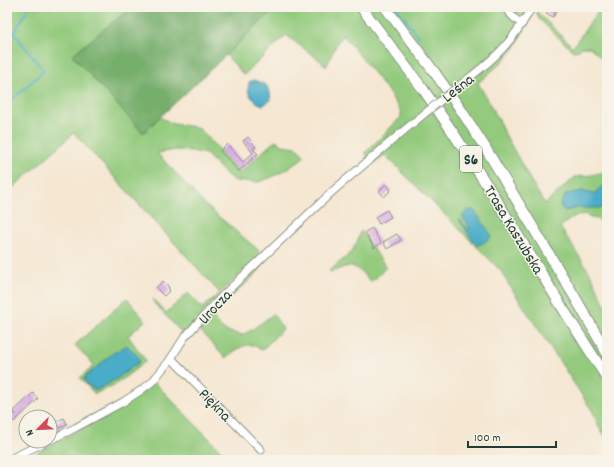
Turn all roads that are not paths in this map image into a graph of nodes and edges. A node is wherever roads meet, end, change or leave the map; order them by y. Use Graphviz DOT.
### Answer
graph roads {
  1 [pos="354,7"];
  2 [pos="361,7"];
  3 [pos="385,7"];
  4 [pos="504,7"];
  5 [pos="532,7"];
  6 [pos="522,24"];
  7 [pos="393,50"];
  8 [pos="372,158"];
  9 [pos="607,353"];
  10 [pos="171,358"];
  11 [pos="607,378"];
  12 [pos="58,436"];
  13 [pos="31,449"];
  14 [pos="261,450"];
  15 [pos="8,460"];
  1 -- 7 [label="highway"];
  2 -- 7 [label="highway, Trasa Kaszubska / S6"];
  3 -- 9 [label="highway, Trasa Kaszubska / S6"];
  4 -- 6 [label="street"];
  5 -- 6 [label="street, Leśna"];
  6 -- 8 [label="street, Leśna, bridge"];
  7 -- 11 [label="highway, Trasa Kaszubska / S6"];
  8 -- 10 [label="street, Urocza"];
  10 -- 12 [label="street, Urocza"];
  10 -- 14 [label="street, Piękna"];
  13 -- 15 [label="street"];
}
